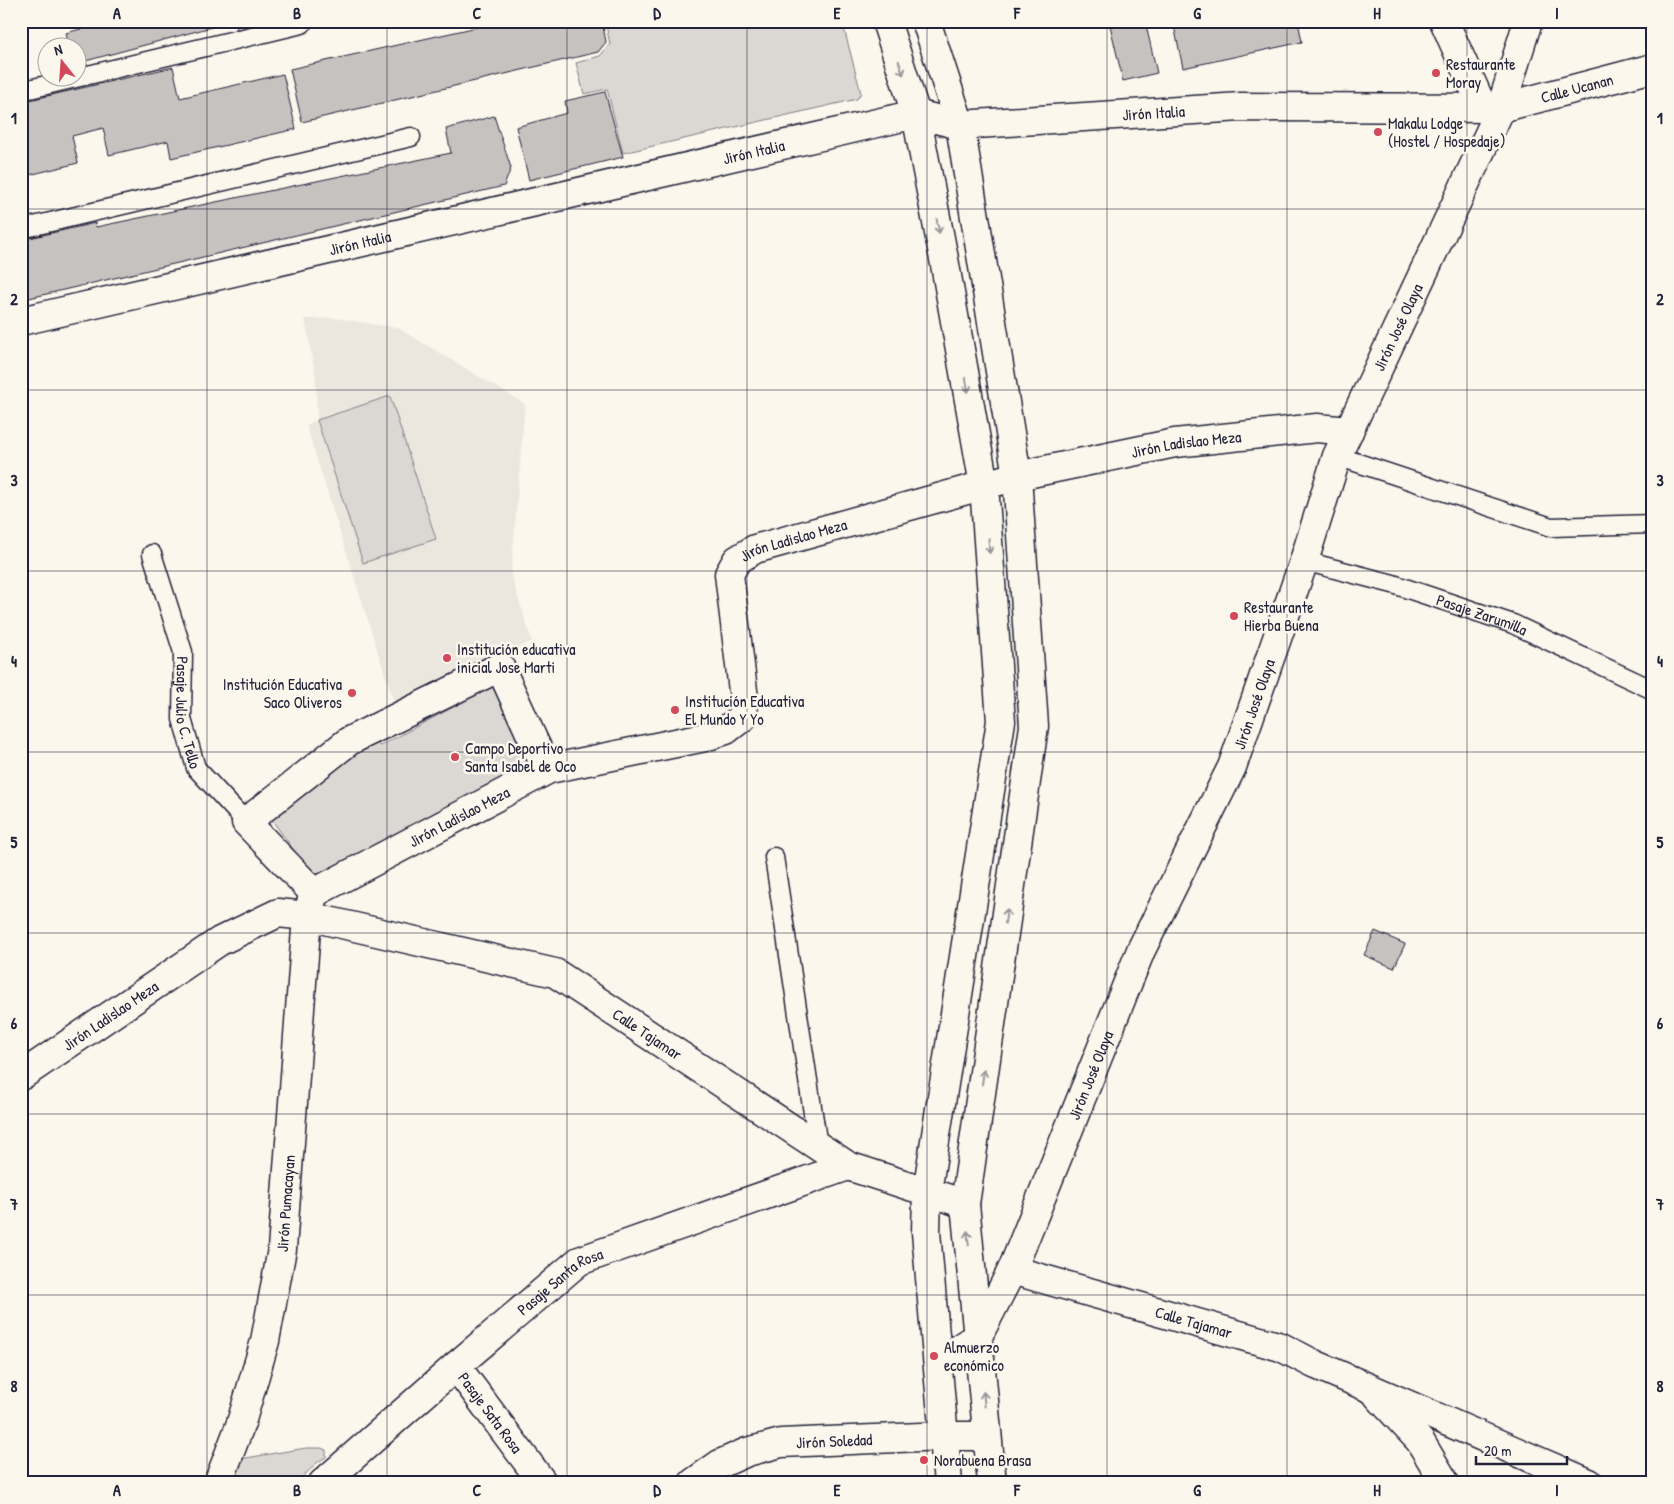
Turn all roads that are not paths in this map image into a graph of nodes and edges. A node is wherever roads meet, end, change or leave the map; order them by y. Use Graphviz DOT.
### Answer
graph roads {
  1 [pos="886,21"];
  2 [pos="926,21"];
  3 [pos="1444,21"];
  4 [pos="1528,21"];
  5 [pos="302,24"];
  6 [pos="1653,68"];
  7 [pos="21,91"];
  8 [pos="1492,108"];
  9 [pos="916,114"];
  10 [pos="960,125"];
  11 [pos="411,137"];
  12 [pos="21,229"];
  13 [pos="21,321"];
  14 [pos="1349,431"];
  15 [pos="1337,456"];
  16 [pos="1018,476"];
  17 [pos="984,485"];
  18 [pos="1653,524"];
  19 [pos="152,554"];
  20 [pos="1304,560"];
  21 [pos="1653,690"];
  22 [pos="547,770"];
  23 [pos="986,815"];
  24 [pos="1021,818"];
  25 [pos="246,822"];
  26 [pos="774,857"];
  27 [pos="311,904"];
  28 [pos="21,1076"];
  29 [pos="818,1146"];
  30 [pos="848,1166"];
  31 [pos="928,1192"];
  32 [pos="965,1204"];
  33 [pos="1012,1270"];
  34 [pos="978,1336"];
  35 [pos="938,1362"];
  36 [pos="456,1366"];
  37 [pos="1370,1388"];
  38 [pos="944,1436"];
  39 [pos="987,1436"];
  40 [pos="218,1483"];
  41 [pos="323,1483"];
  42 [pos="543,1483"];
  43 [pos="693,1483"];
  44 [pos="948,1483"];
  45 [pos="992,1483"];
  46 [pos="1445,1483"];
  47 [pos="1589,1483"];
  1 -- 9 [label="street, one-way"];
  2 -- 10 [label="street"];
  3 -- 8 [label="street"];
  4 -- 8 [label="street, Jirón José Olaya"];
  5 -- 7 [label="lane"];
  6 -- 8 [label="street, Calle Ucanan"];
  8 -- 10 [label="street, Jirón Italia"];
  8 -- 14 [label="street, Jirón José Olaya"];
  9 -- 10 [label="street, Jirón Italia"];
  9 -- 13 [label="street, Jirón Italia"];
  9 -- 17 [label="street, one-way"];
  10 -- 16 [label="street"];
  11 -- 12 [label="lane"];
  14 -- 15 [label="street, Jirón José Olaya"];
  14 -- 16 [label="street, Jirón Ladislao Meza"];
  15 -- 18 [label="lane"];
  15 -- 20 [label="street, Jirón José Olaya"];
  16 -- 17 [label="street, Jirón Ladislao Meza"];
  16 -- 24 [label="street"];
  17 -- 22 [label="street, Jirón Ladislao Meza"];
  17 -- 23 [label="street, one-way"];
  19 -- 25 [label="lane, Pasaje Julio C. Tello"];
  20 -- 21 [label="lane, Pasaje Zarumilla"];
  20 -- 33 [label="street, Jirón José Olaya"];
  22 -- 25 [label="street"];
  22 -- 27 [label="street, Jirón Ladislao Meza"];
  23 -- 24 [label="street"];
  23 -- 31 [label="street"];
  32 -- 24 [label="street, one-way"];
  25 -- 27 [label="street, Pasaje Julio C. Tello"];
  26 -- 29 [label="lane"];
  27 -- 28 [label="street, Jirón Ladislao Meza"];
  27 -- 29 [label="street, Calle Tajamar"];
  27 -- 40 [label="street, Jirón Pumacayan"];
  29 -- 30 [label="street, Calle Tajamar"];
  30 -- 31 [label="street, Calle Tajamar"];
  30 -- 36 [label="street, Pasaje Santa Rosa"];
  31 -- 32 [label="street, Calle Tajamar"];
  31 -- 35 [label="street"];
  34 -- 32 [label="street, one-way"];
  33 -- 34 [label="street, Jirón José Olaya"];
  33 -- 37 [label="street, Calle Tajamar"];
  34 -- 35 [label="street, Jirón José Olaya"];
  39 -- 34 [label="street, one-way"];
  35 -- 38 [label="street"];
  36 -- 41 [label="street, Pasaje Santa Rosa"];
  36 -- 42 [label="street, Pasaje Sata Rosa"];
  37 -- 46 [label="street"];
  37 -- 47 [label="street, Calle Tajamar"];
  38 -- 39 [label="street, Jirón Soledad"];
  38 -- 43 [label="street, Jirón Soledad"];
  38 -- 44 [label="street"];
  39 -- 45 [label="street"];
}
